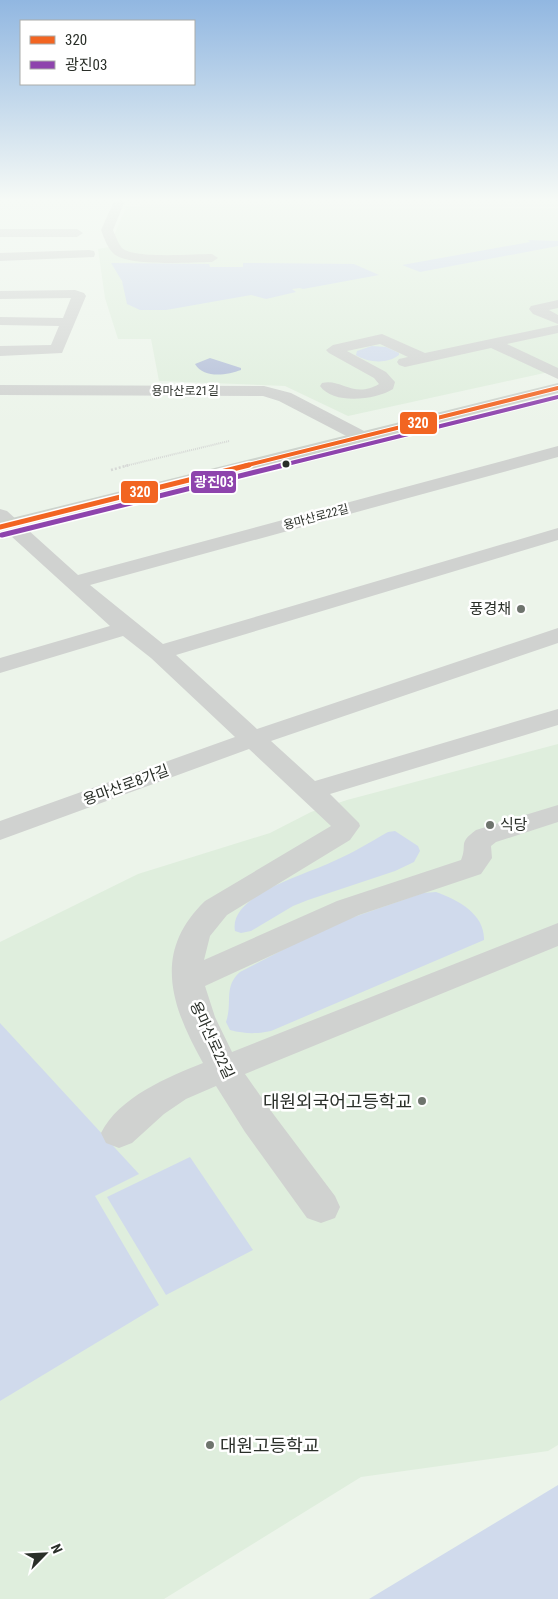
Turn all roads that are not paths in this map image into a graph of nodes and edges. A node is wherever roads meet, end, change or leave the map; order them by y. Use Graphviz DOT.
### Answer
graph roads {
  1 [pos="0,295"];
  2 [pos="558,304"];
  3 [pos="558,320"];
  4 [pos="0,322"];
  5 [pos="69,322"];
  6 [pos="558,329"];
  7 [pos="492,344"];
  8 [pos="0,351"];
  9 [pos="422,358"];
  10 [pos="370,370"];
  11 [pos="558,374"];
  12 [pos="328,386"];
  13 [pos="558,388"];
  14 [pos="0,390"];
  15 [pos="360,436"];
  16 [pos="558,451"];
  17 [pos="3,522"];
  18 [pos="558,534"];
  19 [pos="74,583"];
  20 [pos="126,628"];
  21 [pos="558,635"];
  22 [pos="159,653"];
  23 [pos="0,666"];
  24 [pos="558,717"];
  25 [pos="253,740"];
  26 [pos="312,791"];
  27 [pos="558,813"];
  28 [pos="0,831"];
  29 [pos="558,934"];
  30 [pos="188,980"];
  31 [pos="224,1068"];
  32 [pos="119,1133"];
  33 [pos="321,1207"];
  1 -- 5 [label="street"];
  2 -- 3 [label="street"];
  4 -- 5 [label="street"];
  5 -- 8 [label="street"];
  6 -- 7 [label="street"];
  7 -- 9 [label="street"];
  7 -- 11 [label="street"];
  9 -- 10 [label="street"];
  9 -- 10 [label="street"];
  10 -- 12 [label="street"];
  13 -- 15 [label="main road"];
  14 -- 15 [label="street, 용마산로21길"];
  15 -- 17 [label="main road"];
  16 -- 19 [label="street, 용마산로22길"];
  17 -- 19 [label="street, 용마산로22길"];
  18 -- 22 [label="street"];
  19 -- 20 [label="street, 용마산로22길"];
  20 -- 22 [label="street, 용마산로22길"];
  20 -- 23 [label="street"];
  21 -- 25 [label="street"];
  22 -- 25 [label="street, 용마산로22길"];
  24 -- 26 [label="street"];
  25 -- 26 [label="street, 용마산로22길"];
  25 -- 28 [label="street, 용마산로8가길"];
  26 -- 30 [label="street, 용마산로22길"];
  27 -- 30 [label="street"];
  29 -- 31 [label="street"];
  30 -- 31 [label="street, 용마산로22길"];
  31 -- 32 [label="street"];
  31 -- 33 [label="street, 용마산로22길"];
}
